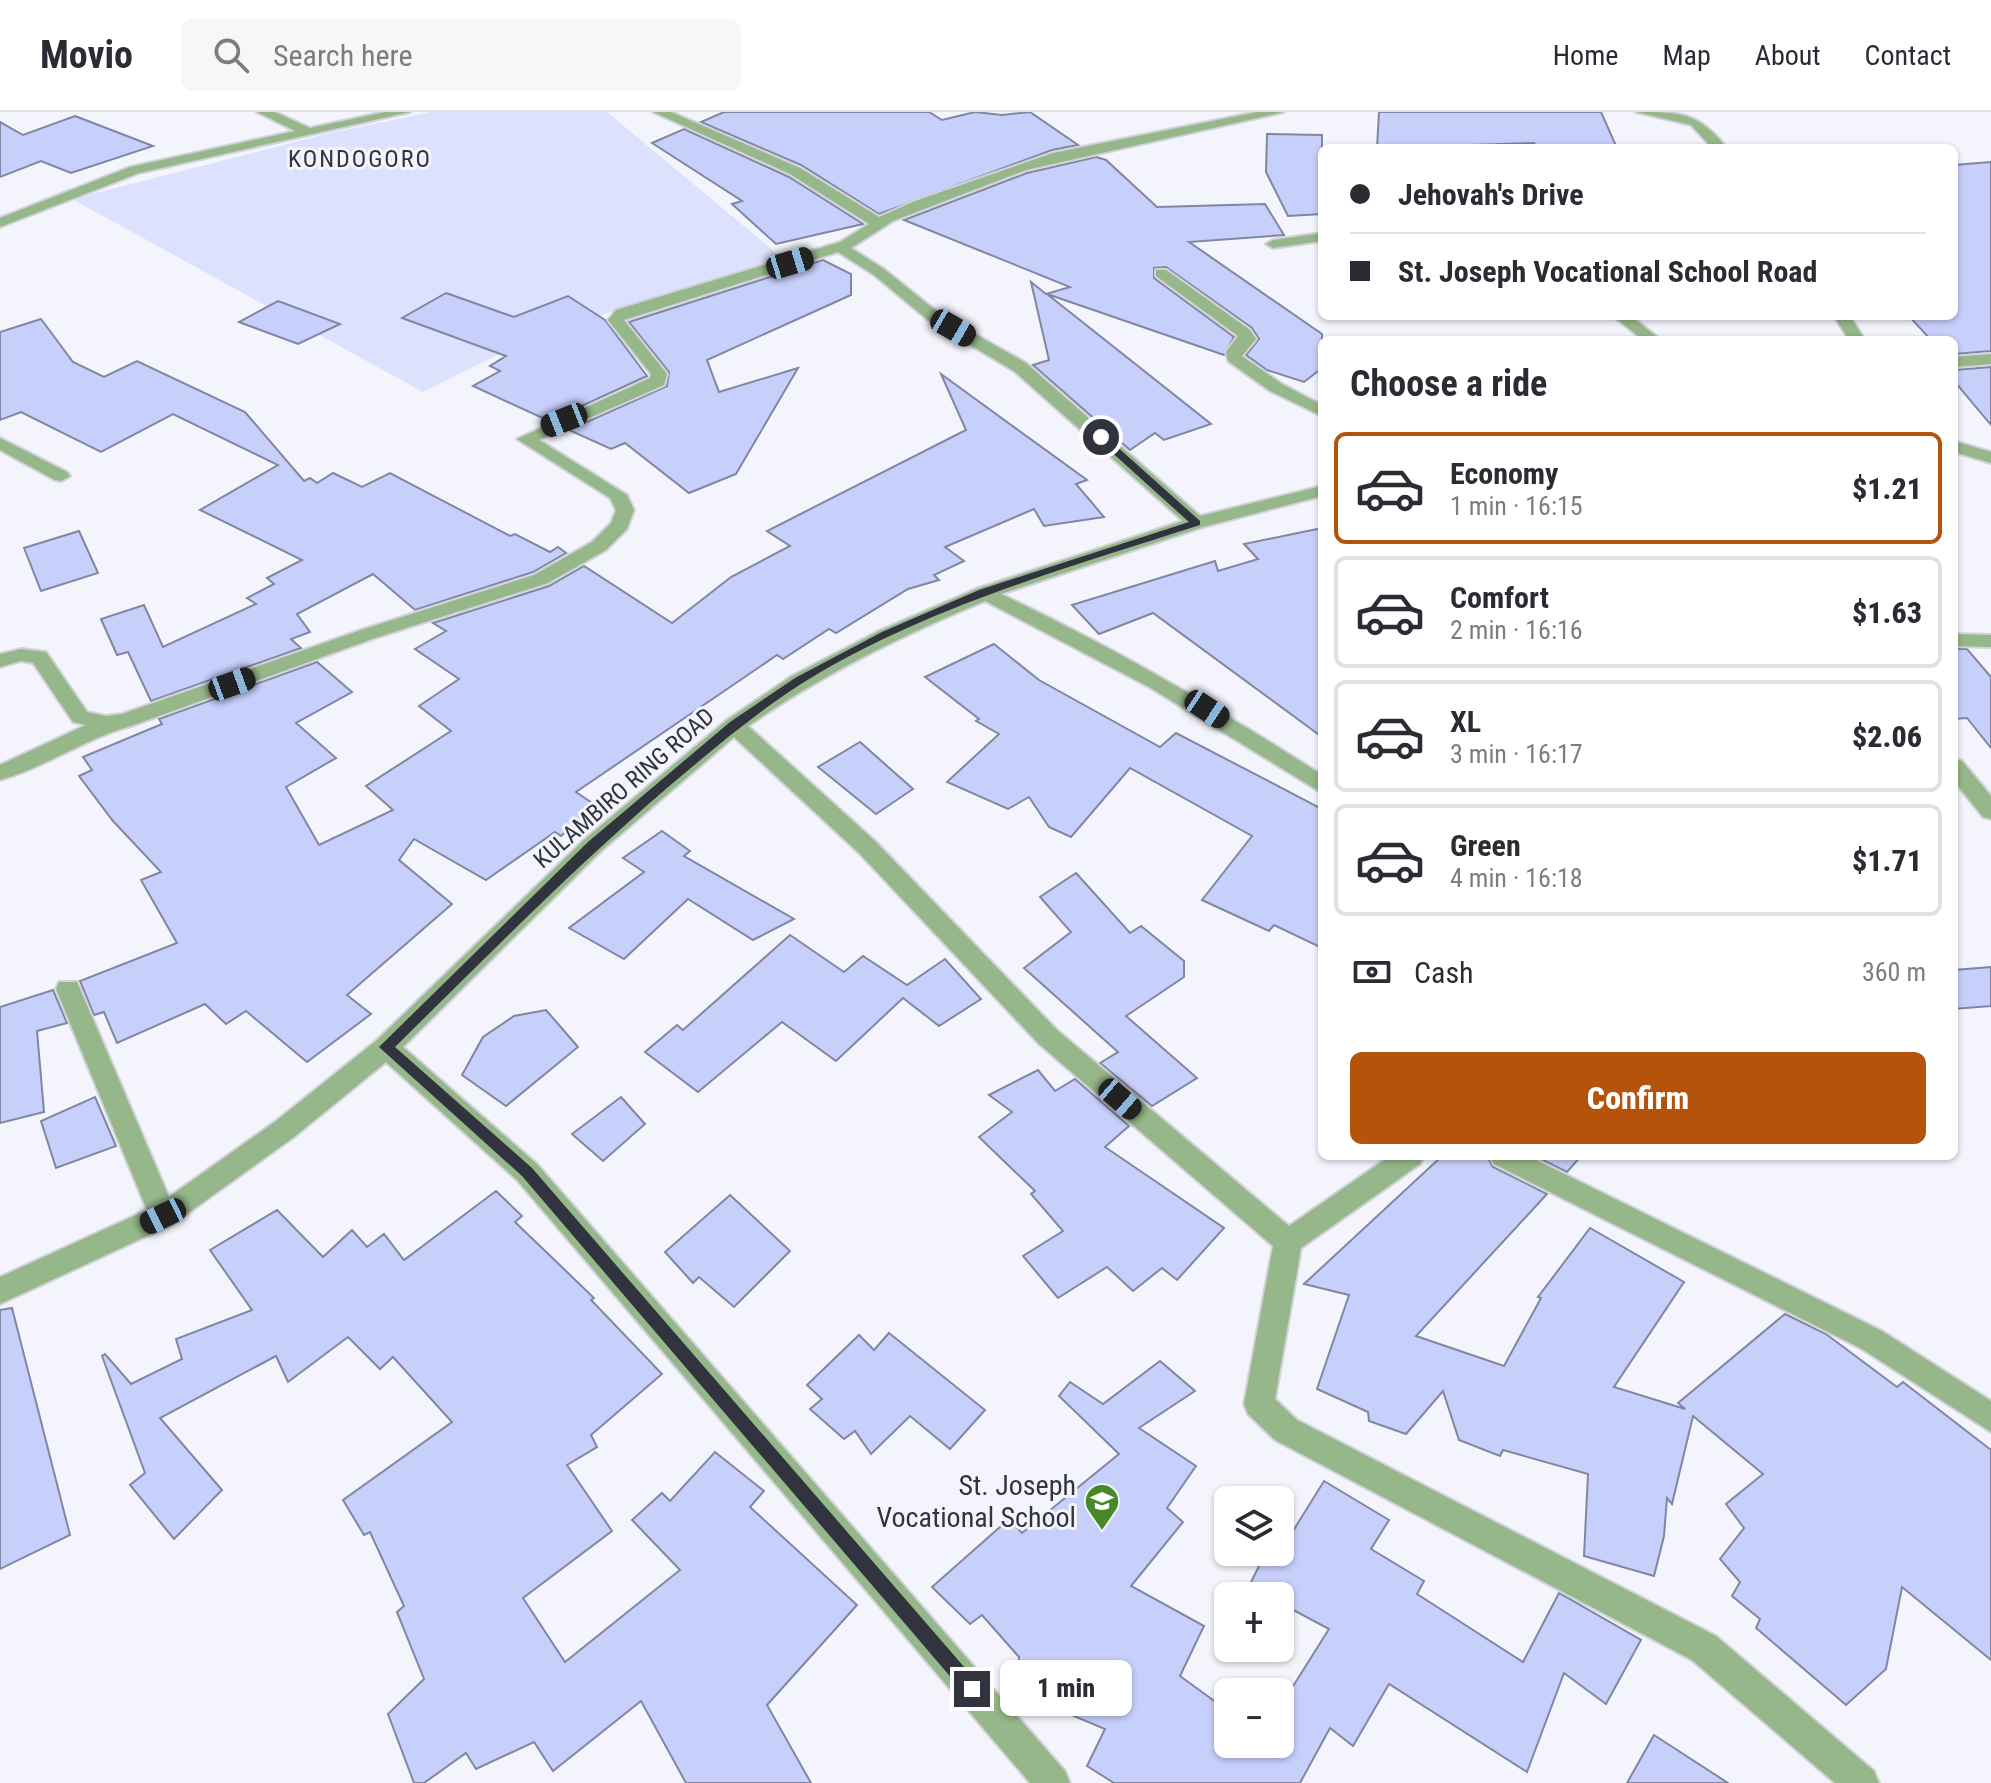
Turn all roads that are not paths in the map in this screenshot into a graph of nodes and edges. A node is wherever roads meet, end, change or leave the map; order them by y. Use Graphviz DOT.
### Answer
graph roads {
  1 [pos="264,112"];
  2 [pos="403,112"];
  3 [pos="660,112"];
  4 [pos="1196,112"];
  5 [pos="1277,112"];
  6 [pos="1643,112"];
  7 [pos="1213,125"];
  8 [pos="308,132"];
  9 [pos="1716,144"];
  10 [pos="0,223"];
  11 [pos="879,224"];
  12 [pos="1318,238"];
  13 [pos="1273,244"];
  14 [pos="840,247"];
  15 [pos="1161,273"];
  16 [pos="1626,320"];
  17 [pos="1648,336"];
  18 [pos="1991,359"];
  19 [pos="1958,362"];
  20 [pos="1318,409"];
  21 [pos="0,443"];
  22 [pos="1958,447"];
  23 [pos="1991,458"];
  24 [pos="61,476"];
  25 [pos="1318,492"];
  26 [pos="1196,523"];
  27 [pos="983,593"];
  28 [pos="1958,640"];
  29 [pos="1991,641"];
  30 [pos="0,661"];
  31 [pos="106,723"];
  32 [pos="734,725"];
  33 [pos="1958,771"];
  34 [pos="0,773"];
  35 [pos="1318,782"];
  36 [pos="1991,811"];
  37 [pos="68,989"];
  38 [pos="386,1047"];
  39 [pos="1405,1160"];
  40 [pos="1511,1160"];
  41 [pos="163,1216"];
  42 [pos="1288,1242"];
  43 [pos="0,1291"];
  44 [pos="1991,1418"];
  45 [pos="1053,1783"];
  46 [pos="1862,1783"];
  1 -- 8 [label="street"];
  2 -- 8 [label="street"];
  3 -- 11 [label="street"];
  4 -- 7 [label="street"];
  5 -- 7 [label="street"];
  6 -- 9 [label="street"];
  7 -- 11 [label="street"];
  8 -- 10 [label="street"];
  11 -- 14 [label="street"];
  12 -- 13 [label="street"];
  14 -- 26 [label="street"];
  14 -- 31 [label="street"];
  15 -- 20 [label="street"];
  16 -- 17 [label="street"];
  18 -- 19 [label="street"];
  21 -- 24 [label="street"];
  22 -- 23 [label="street"];
  25 -- 26 [label="street, KULAMBIRO RING ROAD"];
  26 -- 27 [label="street, KULAMBIRO RING ROAD"];
  27 -- 32 [label="street, KULAMBIRO RING ROAD"];
  27 -- 35 [label="street"];
  28 -- 29 [label="street"];
  30 -- 31 [label="street"];
  31 -- 34 [label="street"];
  32 -- 38 [label="street, KULAMBIRO RING ROAD"];
  32 -- 42 [label="street"];
  33 -- 36 [label="street"];
  37 -- 41 [label="street"];
  38 -- 41 [label="street, KULAMBIRO RING ROAD"];
  38 -- 45 [label="street"];
  39 -- 42 [label="street"];
  40 -- 44 [label="street"];
  41 -- 43 [label="street, KULAMBIRO RING ROAD"];
  42 -- 46 [label="street"];
}
